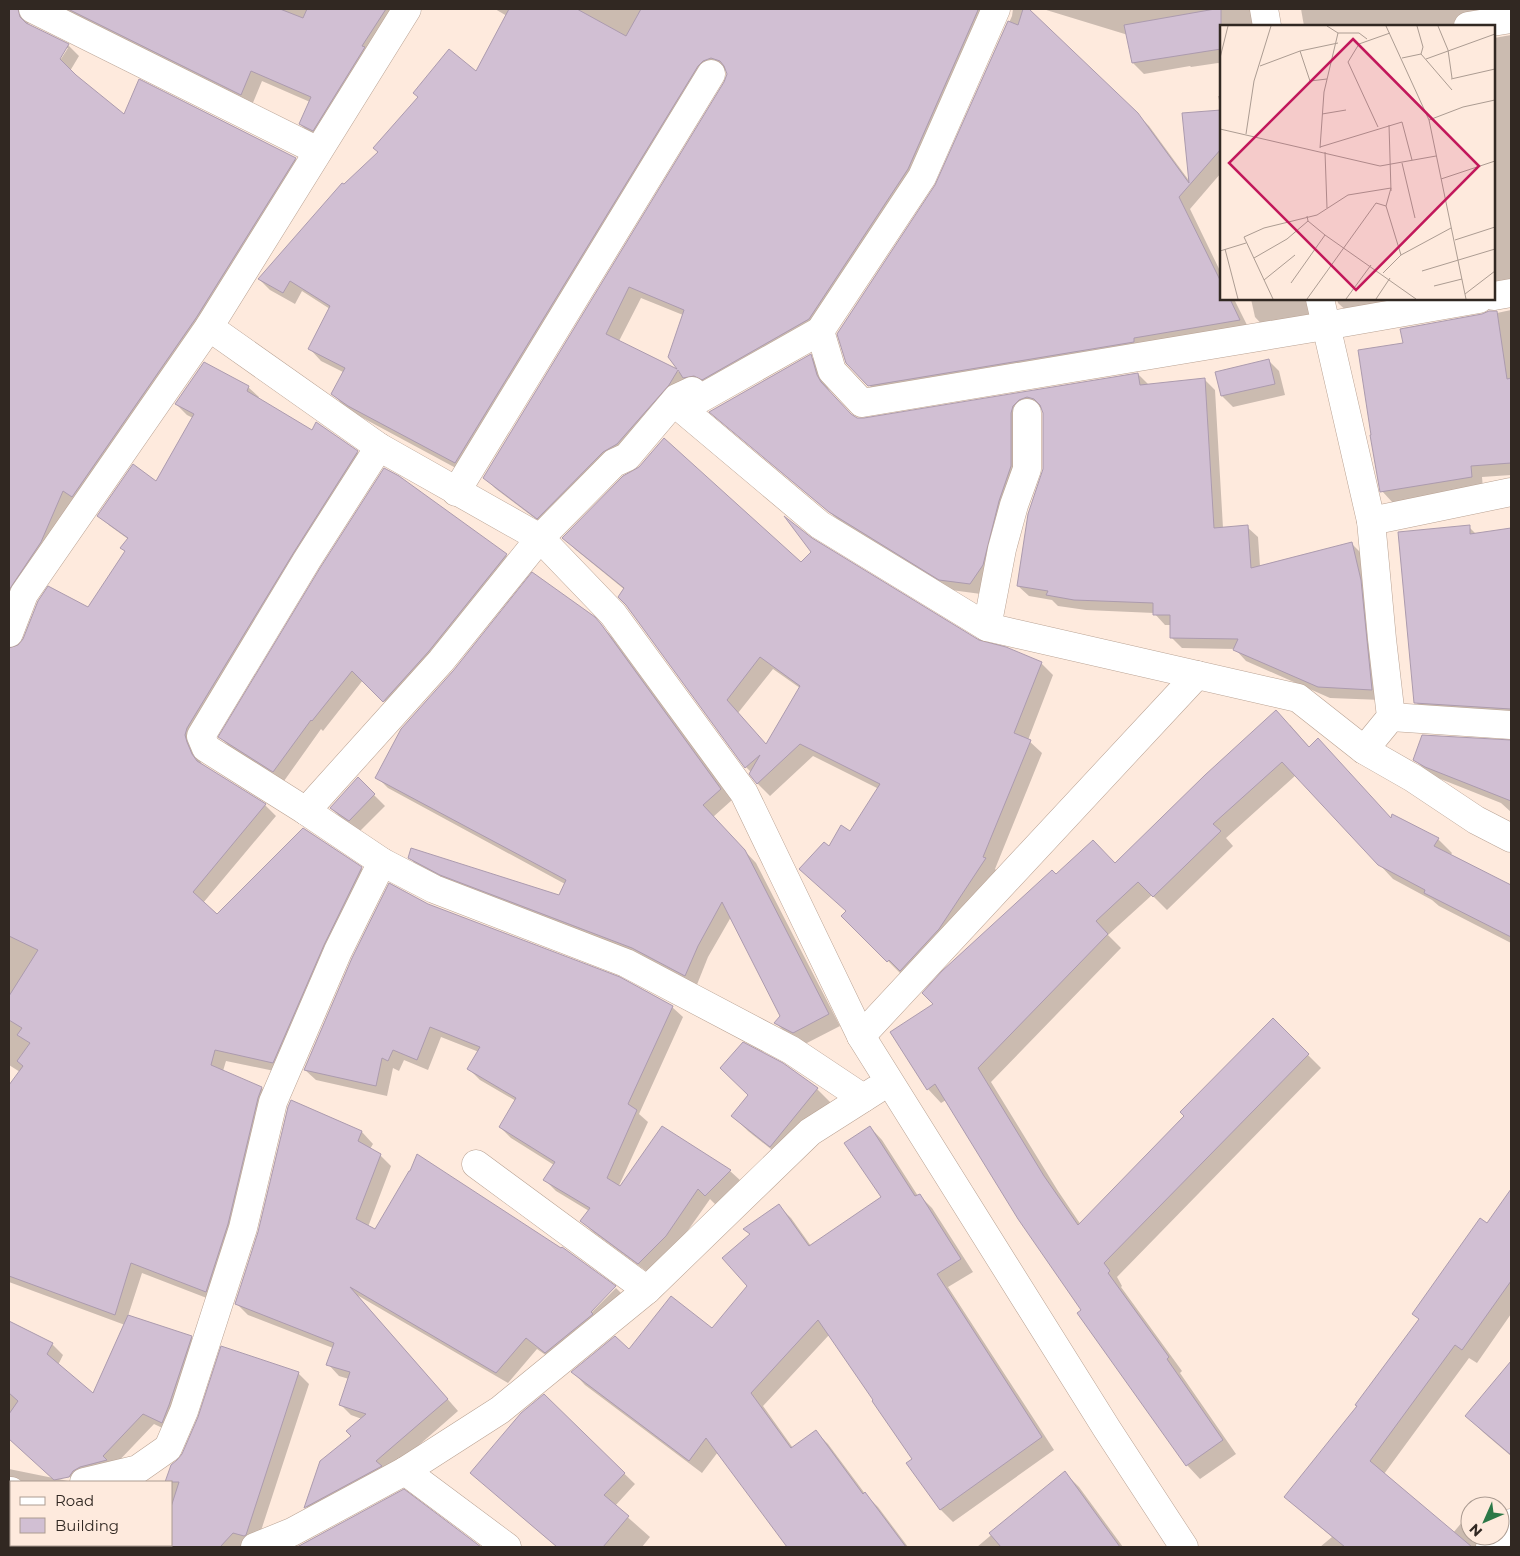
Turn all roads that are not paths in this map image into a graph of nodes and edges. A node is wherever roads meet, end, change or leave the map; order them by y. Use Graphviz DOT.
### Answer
graph roads {
  1 [pos="33,9"];
  2 [pos="407,9"];
  3 [pos="996,9"];
  4 [pos="1264,9"];
  5 [pos="1511,19"];
  6 [pos="1267,25"];
  7 [pos="1474,25"];
  8 [pos="711,74"];
  9 [pos="318,151"];
  10 [pos="1511,293"];
  11 [pos="1495,296"];
  12 [pos="1320,300"];
  13 [pos="1473,300"];
  14 [pos="1325,326"];
  15 [pos="209,327"];
  16 [pos="820,331"];
  17 [pos="1027,413"];
  18 [pos="379,447"];
  19 [pos="456,492"];
  20 [pos="1511,492"];
  21 [pos="1371,521"];
  22 [pos="540,538"];
  23 [pos="16,591"];
  24 [pos="987,627"];
  25 [pos="9,633"];
  26 [pos="1196,676"];
  27 [pos="1391,717"];
  28 [pos="1511,726"];
  29 [pos="1364,750"];
  30 [pos="306,811"];
  31 [pos="1511,838"];
  32 [pos="382,862"];
  33 [pos="861,1036"];
  34 [pos="889,1082"];
  35 [pos="862,1098"];
  36 [pos="476,1164"];
  37 [pos="647,1290"];
  38 [pos="405,1471"];
  39 [pos="88,1481"];
  40 [pos="1511,1523"];
  41 [pos="255,1547"];
  42 [pos="507,1547"];
  43 [pos="1184,1547"];
  44 [pos="1490,1547"];
  1 -- 9 [label="street"];
  2 -- 9 [label="street"];
  3 -- 16 [label="street"];
  4 -- 6 [label="street"];
  5 -- 7 [label="street"];
  8 -- 19 [label="street"];
  9 -- 15 [label="street"];
  10 -- 11 [label="street"];
  12 -- 14 [label="street"];
  13 -- 14 [label="street"];
  14 -- 16 [label="street"];
  14 -- 21 [label="street"];
  15 -- 18 [label="street"];
  15 -- 23 [label="street"];
  16 -- 22 [label="street"];
  16 -- 24 [label="street"];
  17 -- 24 [label="street"];
  18 -- 19 [label="street"];
  18 -- 30 [label="street"];
  19 -- 22 [label="street"];
  20 -- 21 [label="street"];
  21 -- 27 [label="street"];
  22 -- 30 [label="street"];
  22 -- 33 [label="street"];
  23 -- 25 [label="street"];
  24 -- 26 [label="street"];
  26 -- 29 [label="street"];
  26 -- 33 [label="street"];
  27 -- 28 [label="street"];
  27 -- 29 [label="street"];
  29 -- 31 [label="street"];
  30 -- 32 [label="street"];
  32 -- 35 [label="street"];
  32 -- 39 [label="street"];
  33 -- 34 [label="street"];
  34 -- 35 [label="street"];
  34 -- 43 [label="street"];
  35 -- 37 [label="street"];
  36 -- 37 [label="street"];
  37 -- 38 [label="street"];
  38 -- 41 [label="street"];
  38 -- 42 [label="street"];
  40 -- 44 [label="street"];
}
